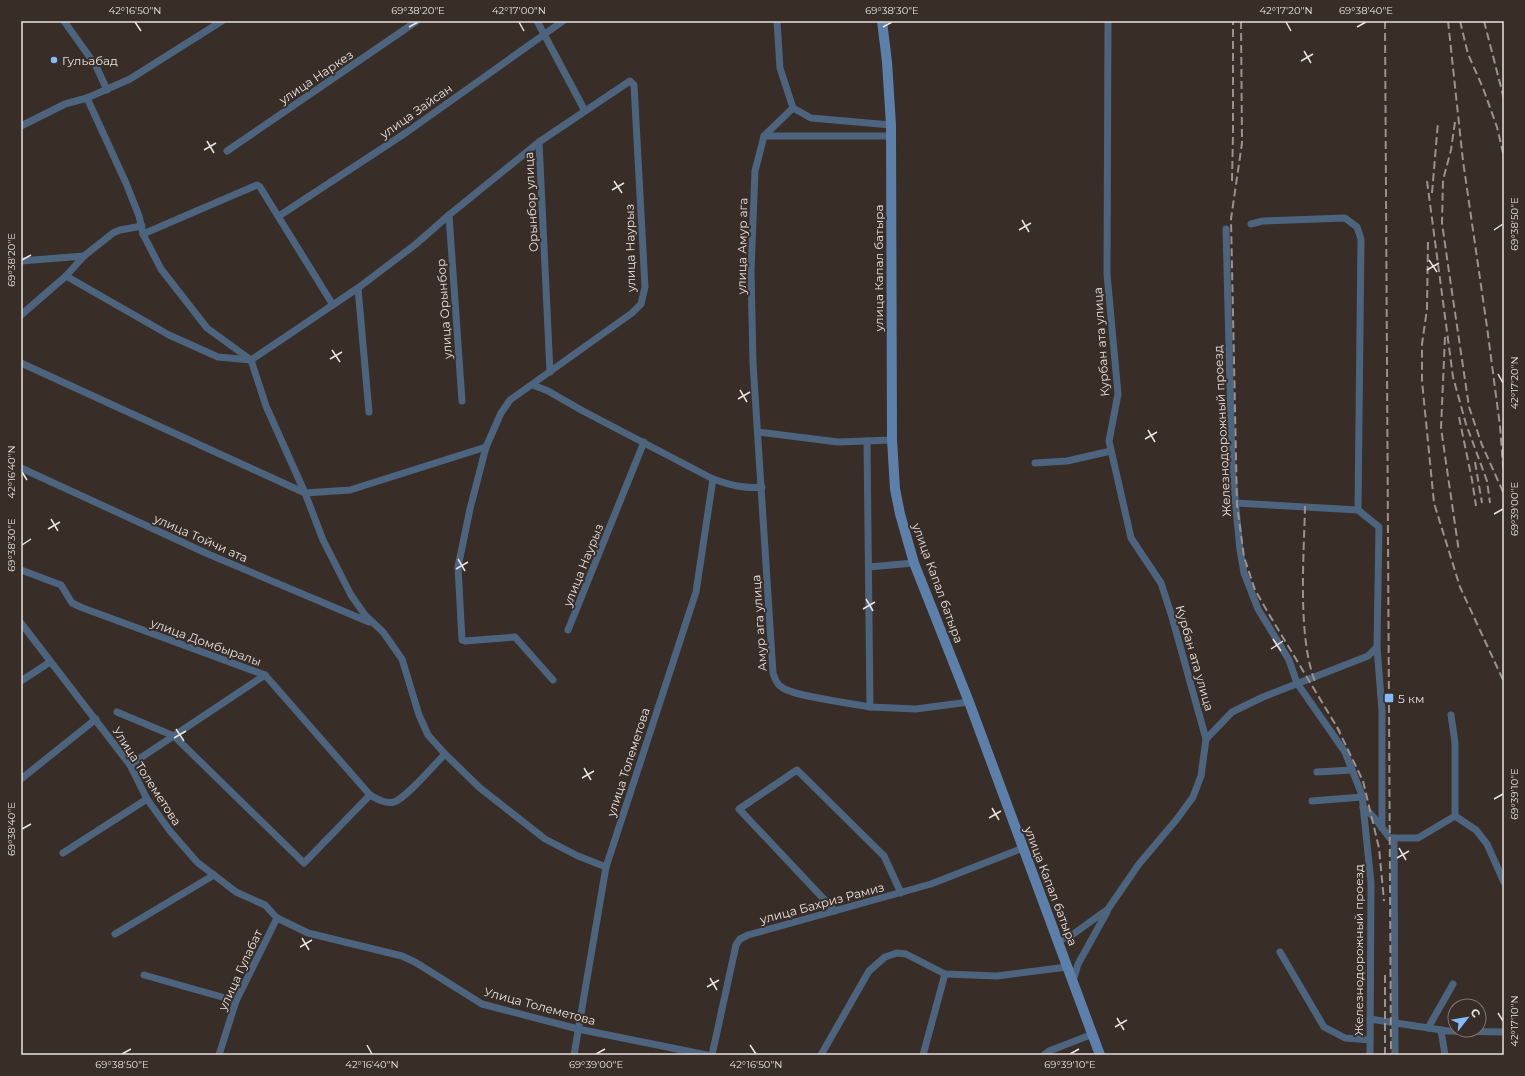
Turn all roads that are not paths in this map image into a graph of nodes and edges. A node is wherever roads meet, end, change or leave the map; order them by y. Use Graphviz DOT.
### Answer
graph roads {
  1 [pos="64,21"];
  2 [pos="222,21"];
  3 [pos="417,21"];
  4 [pos="537,21"];
  5 [pos="563,21"];
  6 [pos="777,21"];
  7 [pos="882,21"];
  8 [pos="1108,21"];
  9 [pos="544,34"];
  10 [pos="632,81"];
  11 [pos="107,90"];
  12 [pos="87,98"];
  13 [pos="793,108"];
  14 [pos="585,111"];
  15 [pos="891,125"];
  16 [pos="21,126"];
  17 [pos="764,136"];
  18 [pos="891,136"];
  19 [pos="539,142"];
  20 [pos="227,151"];
  21 [pos="449,215"];
  22 [pos="279,216"];
  23 [pos="1251,224"];
  24 [pos="142,226"];
  25 [pos="1226,229"];
  26 [pos="143,234"];
  27 [pos="84,256"];
  28 [pos="21,261"];
  29 [pos="66,276"];
  30 [pos="358,288"];
  31 [pos="333,305"];
  32 [pos="21,315"];
  33 [pos="251,360"];
  34 [pos="21,363"];
  35 [pos="550,372"];
  36 [pos="533,385"];
  37 [pos="462,401"];
  38 [pos="369,412"];
  39 [pos="758,432"];
  40 [pos="892,440"];
  41 [pos="867,441"];
  42 [pos="644,442"];
  43 [pos="486,447"];
  44 [pos="1111,451"];
  45 [pos="1035,463"];
  46 [pos="21,468"];
  47 [pos="713,479"];
  48 [pos="762,487"];
  49 [pos="306,493"];
  50 [pos="1235,503"];
  51 [pos="1358,510"];
  52 [pos="914,563"];
  53 [pos="869,567"];
  54 [pos="21,570"];
  55 [pos="21,623"];
  56 [pos="375,624"];
  57 [pos="568,630"];
  58 [pos="1377,647"];
  59 [pos="50,662"];
  60 [pos="265,675"];
  61 [pos="553,680"];
  62 [pos="21,682"];
  63 [pos="1297,683"];
  64 [pos="968,702"];
  65 [pos="870,706"];
  66 [pos="117,712"];
  67 [pos="1451,715"];
  68 [pos="96,719"];
  69 [pos="174,736"];
  70 [pos="1206,739"];
  71 [pos="445,754"];
  72 [pos="130,765"];
  73 [pos="1352,770"];
  74 [pos="1317,772"];
  75 [pos="21,779"];
  76 [pos="370,795"];
  77 [pos="1362,797"];
  78 [pos="147,799"];
  79 [pos="1312,801"];
  80 [pos="1363,807"];
  81 [pos="1455,816"];
  82 [pos="1382,828"];
  83 [pos="1394,838"];
  84 [pos="1023,848"];
  85 [pos="63,853"];
  86 [pos="606,867"];
  87 [pos="214,875"];
  88 [pos="1504,882"];
  89 [pos="901,893"];
  90 [pos="1108,909"];
  91 [pos="835,911"];
  92 [pos="277,918"];
  93 [pos="115,934"];
  94 [pos="1057,941"];
  95 [pos="1280,952"];
  96 [pos="1067,967"];
  97 [pos="945,974"];
  98 [pos="144,975"];
  99 [pos="1073,981"];
  100 [pos="1453,984"];
  101 [pos="236,1001"];
  102 [pos="1370,1019"];
  103 [pos="1395,1023"];
  104 [pos="1428,1028"];
  105 [pos="578,1029"];
  106 [pos="1441,1030"];
  107 [pos="1504,1032"];
  108 [pos="1093,1034"];
  109 [pos="1370,1040"];
  110 [pos="219,1055"];
  111 [pos="574,1055"];
  112 [pos="707,1055"];
  113 [pos="712,1055"];
  114 [pos="821,1055"];
  115 [pos="923,1055"];
  116 [pos="1044,1055"];
  117 [pos="1100,1055"];
  118 [pos="1370,1055"];
  119 [pos="1395,1055"];
  120 [pos="1445,1055"];
  1 -- 11 [label="street"];
  2 -- 11 [label="street"];
  3 -- 20 [label="street, улица Наркез"];
  4 -- 9 [label="street"];
  5 -- 9 [label="street, улица Зайсан"];
  6 -- 13 [label="street"];
  7 -- 15 [label="main road, улица Капал батыра"];
  8 -- 44 [label="street, Курбан ата улица"];
  9 -- 14 [label="street"];
  9 -- 22 [label="street, улица Зайсан"];
  10 -- 14 [label="street, Орынбор улица"];
  10 -- 35 [label="street, улица Наурыз"];
  11 -- 12 [label="street"];
  12 -- 16 [label="street"];
  12 -- 24 [label="street"];
  13 -- 15 [label="street"];
  13 -- 17 [label="street"];
  14 -- 19 [label="street, Орынбор улица"];
  15 -- 18 [label="main road, улица Капал батыра"];
  17 -- 18 [label="street"];
  17 -- 39 [label="street, улица Амур ага"];
  18 -- 40 [label="main road, улица Капал батыра"];
  19 -- 21 [label="street"];
  19 -- 35 [label="street, Орынбор улица"];
  21 -- 30 [label="street"];
  21 -- 37 [label="street, улица Орынбор"];
  22 -- 26 [label="street"];
  22 -- 31 [label="street"];
  23 -- 51 [label="street"];
  24 -- 26 [label="street"];
  24 -- 27 [label="street"];
  25 -- 50 [label="street, Железнодорожный проезд"];
  26 -- 33 [label="street"];
  27 -- 28 [label="street"];
  27 -- 29 [label="street"];
  29 -- 32 [label="street"];
  29 -- 33 [label="street"];
  30 -- 31 [label="street"];
  30 -- 38 [label="street"];
  31 -- 33 [label="street"];
  33 -- 49 [label="street"];
  34 -- 49 [label="street"];
  35 -- 36 [label="street, улица Наурыз"];
  36 -- 42 [label="street"];
  36 -- 43 [label="street, улица Наурыз"];
  39 -- 41 [label="street"];
  39 -- 48 [label="street, улица Амур ага"];
  40 -- 41 [label="street"];
  40 -- 52 [label="main road, улица Капал батыра"];
  41 -- 53 [label="street"];
  42 -- 47 [label="street"];
  42 -- 57 [label="street, улица Наурыз"];
  43 -- 49 [label="street"];
  43 -- 61 [label="street, улица Наурыз"];
  44 -- 45 [label="street"];
  44 -- 70 [label="street, Курбан ата улица"];
  46 -- 56 [label="street, улица Тойчи ата"];
  47 -- 48 [label="street"];
  47 -- 86 [label="street, улица Толеметова"];
  48 -- 65 [label="street, Амур ага улица"];
  49 -- 56 [label="street"];
  50 -- 51 [label="street"];
  50 -- 63 [label="street, Железнодорожный проезд"];
  51 -- 58 [label="street"];
  52 -- 53 [label="street"];
  52 -- 64 [label="main road, улица Капал батыра"];
  53 -- 65 [label="street"];
  54 -- 60 [label="street, улица Домбыралы"];
  55 -- 59 [label="street, Улица Толеметова"];
  56 -- 71 [label="street"];
  58 -- 63 [label="street"];
  58 -- 82 [label="street"];
  59 -- 62 [label="street"];
  59 -- 68 [label="street, Улица Толеметова"];
  60 -- 69 [label="street"];
  60 -- 76 [label="street, улица Домбыралы"];
  63 -- 70 [label="street"];
  63 -- 73 [label="street, Железнодорожный проезд"];
  64 -- 65 [label="street, Амур ага улица"];
  64 -- 84 [label="main road, улица Капал батыра"];
  66 -- 69 [label="street"];
  67 -- 81 [label="street"];
  68 -- 72 [label="street, Улица Толеметова"];
  68 -- 75 [label="street"];
  69 -- 72 [label="street"];
  69 -- 76 [label="street"];
  70 -- 90 [label="street"];
  71 -- 76 [label="street, улица Домбыралы"];
  71 -- 86 [label="street"];
  72 -- 78 [label="street, Улица Толеметова"];
  73 -- 74 [label="street"];
  73 -- 77 [label="street, Железнодорожный проезд"];
  77 -- 79 [label="street"];
  77 -- 80 [label="street, Железнодорожный проезд"];
  78 -- 85 [label="street"];
  78 -- 87 [label="street, Улица Толеметова"];
  80 -- 82 [label="street"];
  80 -- 102 [label="street, Железнодорожный проезд"];
  81 -- 83 [label="street"];
  81 -- 88 [label="street"];
  82 -- 83 [label="street"];
  83 -- 103 [label="street"];
  84 -- 89 [label="street, улица Бахриз Рамиз"];
  84 -- 94 [label="main road, улица Капал батыра"];
  86 -- 105 [label="street, улица Толеметова"];
  87 -- 92 [label="street, Улица Толеметова"];
  87 -- 93 [label="street"];
  89 -- 91 [label="street, улица Бахриз Рамиз"];
  89 -- 91 [label="street"];
  90 -- 94 [label="street"];
  90 -- 99 [label="street"];
  91 -- 113 [label="street, улица Бахриз Рамиз"];
  92 -- 101 [label="street, улица Гулабат"];
  92 -- 105 [label="street, Улица Толеметова"];
  94 -- 96 [label="main road, улица Капал батыра"];
  95 -- 109 [label="street"];
  96 -- 97 [label="street"];
  96 -- 99 [label="main road, улица Капал батыра"];
  97 -- 114 [label="street"];
  97 -- 115 [label="street"];
  98 -- 101 [label="street"];
  99 -- 108 [label="main road, улица Капал батыра"];
  100 -- 104 [label="street"];
  101 -- 110 [label="street, улица Гулабат"];
  102 -- 103 [label="street"];
  102 -- 109 [label="street, Железнодорожный проезд"];
  103 -- 104 [label="street"];
  103 -- 119 [label="street"];
  104 -- 106 [label="street"];
  105 -- 111 [label="street, улица Толеметова"];
  105 -- 112 [label="street, Улица Толеметова"];
  106 -- 107 [label="street"];
  106 -- 120 [label="street"];
  108 -- 116 [label="street"];
  108 -- 117 [label="main road, улица Капал батыра"];
  109 -- 118 [label="street, Железнодорожный проезд"];
}
